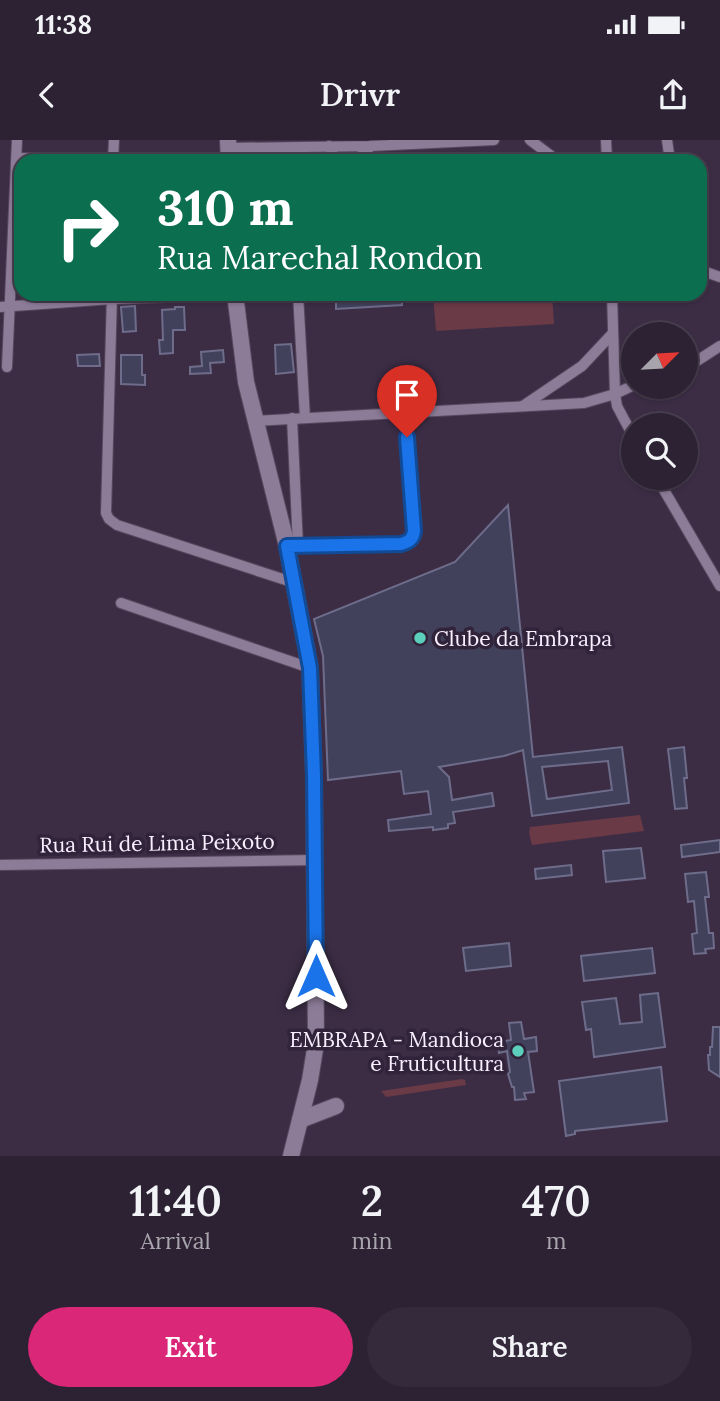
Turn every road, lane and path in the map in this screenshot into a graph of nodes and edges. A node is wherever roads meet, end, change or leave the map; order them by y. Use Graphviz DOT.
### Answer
graph roads {
  1 [pos="494,140"];
  2 [pos="530,140"];
  3 [pos="404,142"];
  4 [pos="329,146"];
  5 [pos="371,146"];
  6 [pos="229,150"];
  7 [pos="333,154"];
  8 [pos="362,154"];
  9 [pos="549,154"];
  10 [pos="14,195"];
  11 [pos="63,301"];
  12 [pos="112,301"];
  13 [pos="236,301"];
  14 [pos="298,301"];
  15 [pos="612,301"];
  16 [pos="5,307"];
  17 [pos="613,333"];
  18 [pos="720,346"];
  19 [pos="698,360"];
  20 [pos="7,367"];
  21 [pos="621,391"];
  22 [pos="615,394"];
  23 [pos="520,407"];
  24 [pos="405,414"];
  25 [pos="621,414"];
  26 [pos="292,418"];
  27 [pos="306,418"];
  28 [pos="254,421"];
  29 [pos="664,490"];
  30 [pos="293,546"];
  31 [pos="295,583"];
  32 [pos="720,586"];
  33 [pos="121,603"];
  34 [pos="310,668"];
  35 [pos="315,860"];
  36 [pos="0,864"];
  37 [pos="336,1106"];
  38 [pos="300,1120"];
  39 [pos="291,1156"];
  1 -- 3 [label="street"];
  2 -- 9 [label="street"];
  3 -- 5 [label="street"];
  4 -- 5 [label="street"];
  4 -- 6 [label="street"];
  4 -- 7 [label="street"];
  5 -- 8 [label="street"];
  10 -- 16 [label="street"];
  11 -- 16 [label="street"];
  12 -- 31 [label="street"];
  13 -- 28 [label="main road"];
  14 -- 27 [label="street"];
  15 -- 17 [label="street"];
  16 -- 20 [label="street"];
  17 -- 22 [label="street"];
  17 -- 23 [label="street"];
  18 -- 19 [label="street"];
  21 -- 22 [label="street"];
  22 -- 23 [label="street"];
  22 -- 25 [label="street"];
  23 -- 24 [label="street"];
  24 -- 27 [label="street"];
  24 -- 30 [label="street"];
  26 -- 27 [label="street"];
  26 -- 28 [label="street"];
  26 -- 30 [label="street"];
  28 -- 30 [label="main road"];
  29 -- 32 [label="street"];
  30 -- 31 [label="main road"];
  31 -- 34 [label="main road"];
  33 -- 34 [label="street"];
  34 -- 35 [label="main road"];
  35 -- 36 [label="street, Rua Rui de Lima Peixoto"];
  35 -- 38 [label="main road"];
  37 -- 38 [label="main road"];
  38 -- 39 [label="main road"];
}
